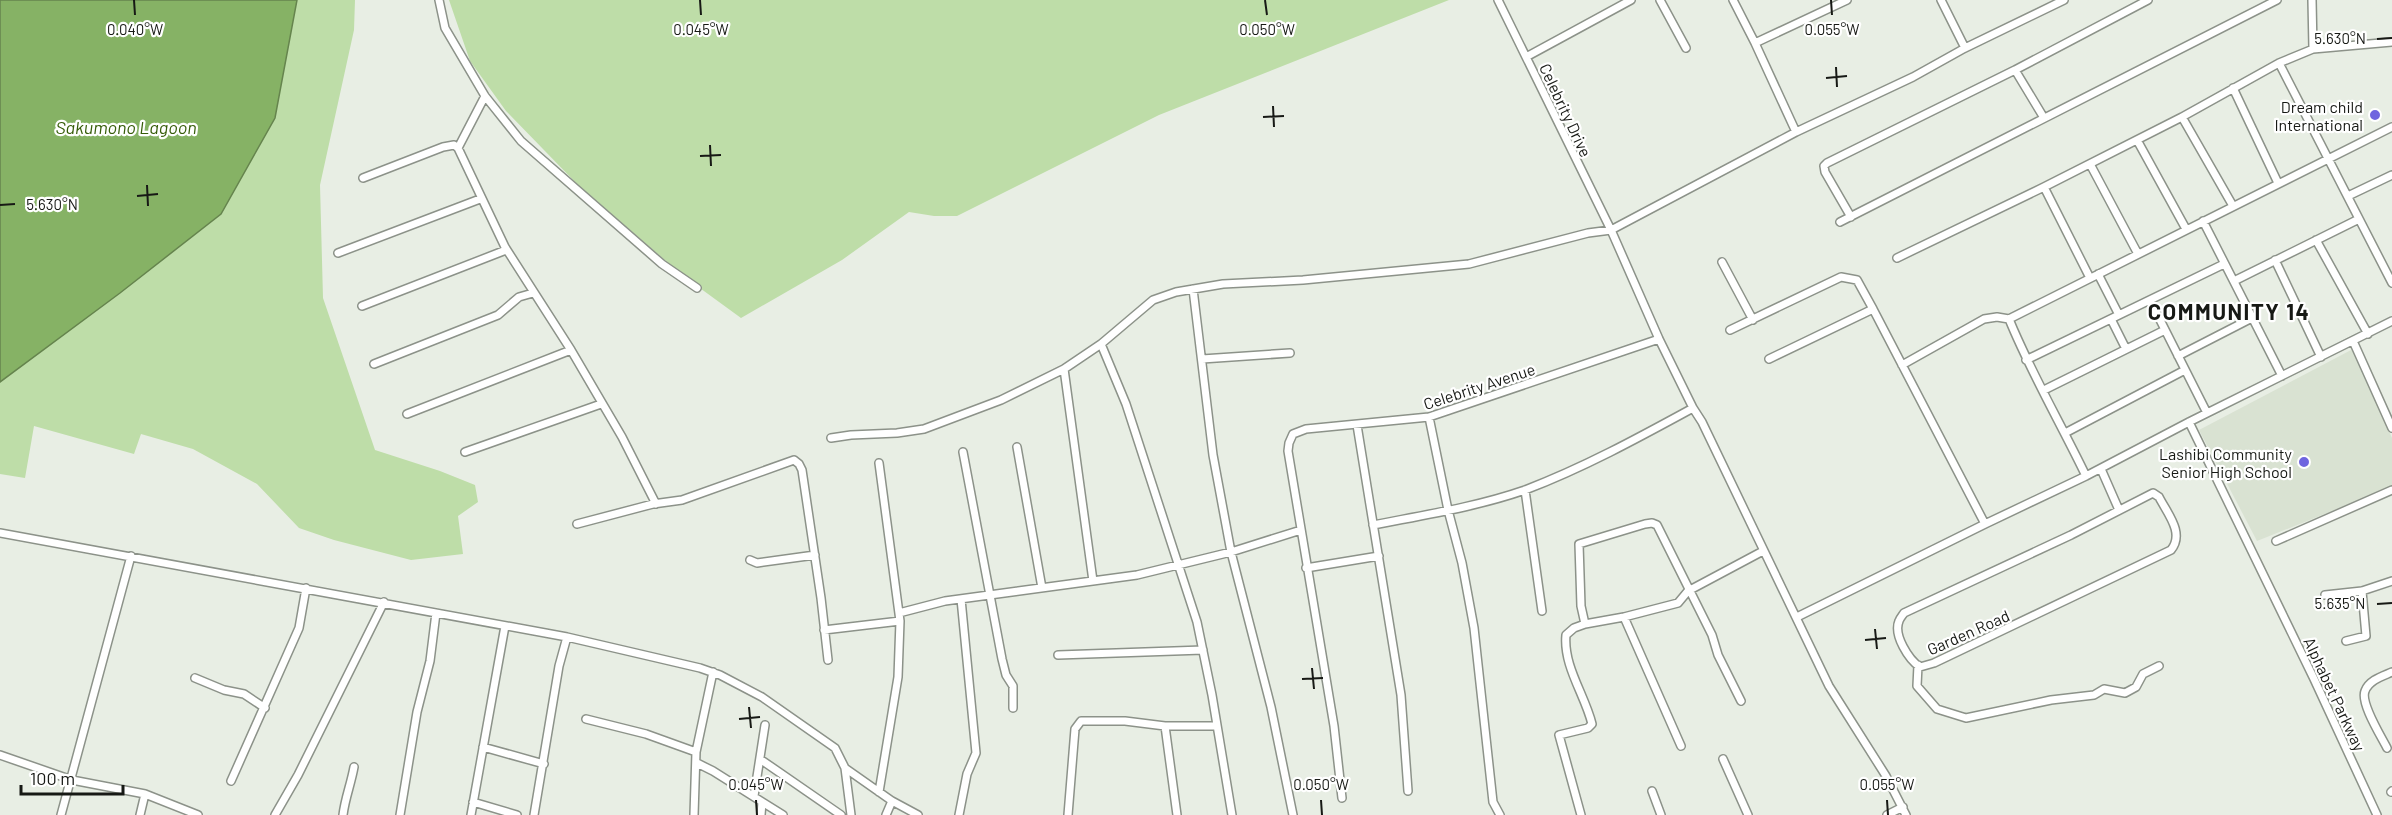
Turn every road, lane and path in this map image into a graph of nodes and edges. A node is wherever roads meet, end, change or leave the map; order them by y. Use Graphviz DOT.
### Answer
graph roads {
  1 [pos="439,0"];
  2 [pos="1498,0"];
  3 [pos="1631,0"];
  4 [pos="1660,0"];
  5 [pos="1733,0"];
  6 [pos="1847,0"];
  7 [pos="1941,0"];
  8 [pos="2064,0"];
  9 [pos="2148,0"];
  10 [pos="2277,0"];
  11 [pos="2312,0"];
  12 [pos="2392,42"];
  13 [pos="1755,43"];
  14 [pos="1686,48"];
  15 [pos="1965,48"];
  16 [pos="2313,49"];
  17 [pos="1526,57"];
  18 [pos="2279,63"];
  19 [pos="2015,70"];
  20 [pos="2233,88"];
  21 [pos="485,96"];
  22 [pos="2182,117"];
  23 [pos="2044,118"];
  24 [pos="2392,127"];
  25 [pos="1796,132"];
  26 [pos="2137,140"];
  27 [pos="458,147"];
  28 [pos="2327,158"];
  29 [pos="2090,164"];
  30 [pos="2392,175"];
  31 [pos="363,177"];
  32 [pos="2278,183"];
  33 [pos="2044,188"];
  34 [pos="2348,196"];
  35 [pos="480,199"];
  36 [pos="2233,206"];
  37 [pos="1851,217"];
  38 [pos="2359,219"];
  39 [pos="2203,221"];
  40 [pos="1840,222"];
  41 [pos="1611,230"];
  42 [pos="2186,230"];
  43 [pos="2316,240"];
  44 [pos="506,250"];
  45 [pos="338,253"];
  46 [pos="2138,254"];
  47 [pos="1897,258"];
  48 [pos="2275,260"];
  49 [pos="1722,262"];
  50 [pos="2224,264"];
  51 [pos="2098,274"];
  52 [pos="2090,278"];
  53 [pos="2234,281"];
  54 [pos="2392,283"];
  55 [pos="697,288"];
  56 [pos="1193,289"];
  57 [pos="533,293"];
  58 [pos="2150,300"];
  59 [pos="362,306"];
  60 [pos="1873,309"];
  61 [pos="2119,315"];
  62 [pos="2111,318"];
  63 [pos="2252,318"];
  64 [pos="2008,319"];
  65 [pos="1753,320"];
  66 [pos="2392,321"];
  67 [pos="1730,330"];
  68 [pos="2164,330"];
  69 [pos="2368,334"];
  70 [pos="1659,339"];
  71 [pos="2353,341"];
  72 [pos="1101,344"];
  73 [pos="2126,349"];
  74 [pos="571,350"];
  75 [pos="1290,353"];
  76 [pos="2178,356"];
  77 [pos="2321,357"];
  78 [pos="1202,359"];
  79 [pos="1769,359"];
  80 [pos="2026,360"];
  81 [pos="374,364"];
  82 [pos="1902,365"];
  83 [pos="1064,369"];
  84 [pos="2185,370"];
  85 [pos="2282,376"];
  86 [pos="2044,390"];
  87 [pos="601,404"];
  88 [pos="1693,408"];
  89 [pos="2207,413"];
  90 [pos="407,414"];
  91 [pos="1429,417"];
  92 [pos="2189,422"];
  93 [pos="1357,425"];
  94 [pos="2392,428"];
  95 [pos="2065,433"];
  96 [pos="831,438"];
  97 [pos="1017,447"];
  98 [pos="465,452"];
  99 [pos="963,452"];
  100 [pos="879,463"];
  101 [pos="2101,469"];
  102 [pos="2086,476"];
  103 [pos="1525,490"];
  104 [pos="2392,490"];
  105 [pos="656,504"];
  106 [pos="1448,510"];
  107 [pos="2119,510"];
  108 [pos="577,524"];
  109 [pos="1985,524"];
  110 [pos="1374,525"];
  111 [pos="1301,530"];
  112 [pos="0,533"];
  113 [pos="2277,541"];
  114 [pos="1763,551"];
  115 [pos="1231,552"];
  116 [pos="815,555"];
  117 [pos="131,556"];
  118 [pos="1379,556"];
  119 [pos="750,560"];
  120 [pos="1179,565"];
  121 [pos="1306,568"];
  122 [pos="1093,581"];
  123 [pos="2392,581"];
  124 [pos="306,588"];
  125 [pos="1042,588"];
  126 [pos="1688,591"];
  127 [pos="2362,591"];
  128 [pos="2325,594"];
  129 [pos="990,596"];
  130 [pos="960,599"];
  131 [pos="384,602"];
  132 [pos="1542,611"];
  133 [pos="436,613"];
  134 [pos="900,617"];
  135 [pos="1624,617"];
  136 [pos="1797,617"];
  137 [pos="1585,624"];
  138 [pos="505,626"];
  139 [pos="824,630"];
  140 [pos="567,637"];
  141 [pos="2346,641"];
  142 [pos="1203,650"];
  143 [pos="1058,655"];
  144 [pos="828,660"];
  145 [pos="1918,665"];
  146 [pos="2159,666"];
  147 [pos="713,672"];
  148 [pos="2392,672"];
  149 [pos="195,678"];
  150 [pos="1741,701"];
  151 [pos="265,708"];
  152 [pos="1013,708"];
  153 [pos="586,719"];
  154 [pos="765,725"];
  155 [pos="1165,726"];
  156 [pos="1217,726"];
  157 [pos="1681,746"];
  158 [pos="483,747"];
  159 [pos="2387,748"];
  160 [pos="696,752"];
  161 [pos="0,755"];
  162 [pos="759,759"];
  163 [pos="1723,759"];
  164 [pos="697,763"];
  165 [pos="544,765"];
  166 [pos="354,767"];
  167 [pos="845,768"];
  168 [pos="72,780"];
  169 [pos="231,781"];
  170 [pos="1408,791"];
  171 [pos="1652,791"];
  172 [pos="879,792"];
  173 [pos="145,794"];
  174 [pos="754,796"];
  175 [pos="1342,798"];
  176 [pos="892,801"];
  177 [pos="473,802"];
  178 [pos="762,802"];
  179 [pos="1903,807"];
  180 [pos="2376,813"];
  181 [pos="62,815"];
  182 [pos="140,815"];
  183 [pos="198,815"];
  184 [pos="275,815"];
  185 [pos="343,815"];
  186 [pos="400,815"];
  187 [pos="471,815"];
  188 [pos="517,815"];
  189 [pos="534,815"];
  190 [pos="694,815"];
  191 [pos="761,815"];
  192 [pos="783,815"];
  193 [pos="841,815"];
  194 [pos="851,815"];
  195 [pos="886,815"];
  196 [pos="918,815"];
  197 [pos="959,815"];
  198 [pos="1068,815"];
  199 [pos="1177,815"];
  200 [pos="1232,815"];
  201 [pos="1293,815"];
  202 [pos="1500,815"];
  203 [pos="1581,815"];
  204 [pos="1661,815"];
  205 [pos="1748,815"];
  206 [pos="1887,815"];
  207 [pos="1906,815"];
  208 [pos="2368,815"];
  1 -- 21 [label="street"];
  2 -- 17 [label="street, Celebrity Drive"];
  3 -- 17 [label="street"];
  4 -- 14 [label="street"];
  5 -- 13 [label="street"];
  6 -- 13 [label="street"];
  7 -- 15 [label="street"];
  8 -- 15 [label="street"];
  9 -- 19 [label="street"];
  10 -- 23 [label="street"];
  11 -- 16 [label="street"];
  12 -- 16 [label="street"];
  13 -- 25 [label="street"];
  15 -- 25 [label="street"];
  16 -- 18 [label="street"];
  17 -- 41 [label="street, Celebrity Drive"];
  18 -- 20 [label="street"];
  18 -- 28 [label="street"];
  19 -- 23 [label="street"];
  19 -- 37 [label="street"];
  20 -- 22 [label="street"];
  20 -- 32 [label="street"];
  21 -- 27 [label="street"];
  21 -- 55 [label="street"];
  22 -- 26 [label="street"];
  22 -- 36 [label="street"];
  23 -- 37 [label="street"];
  24 -- 28 [label="street"];
  25 -- 41 [label="street"];
  26 -- 29 [label="street"];
  26 -- 42 [label="street"];
  27 -- 31 [label="street"];
  27 -- 35 [label="street"];
  28 -- 32 [label="street"];
  28 -- 34 [label="street"];
  29 -- 33 [label="street"];
  29 -- 46 [label="street"];
  30 -- 34 [label="street"];
  32 -- 36 [label="street"];
  33 -- 47 [label="street"];
  33 -- 52 [label="street"];
  34 -- 38 [label="street"];
  35 -- 44 [label="street"];
  35 -- 45 [label="street"];
  36 -- 39 [label="street"];
  37 -- 40 [label="street"];
  38 -- 43 [label="street"];
  38 -- 54 [label="street"];
  39 -- 42 [label="street"];
  39 -- 50 [label="street"];
  41 -- 56 [label="street"];
  41 -- 70 [label="street, Celebrity Drive"];
  42 -- 46 [label="street"];
  43 -- 48 [label="street"];
  43 -- 69 [label="street"];
  44 -- 57 [label="street"];
  44 -- 59 [label="street"];
  46 -- 51 [label="street"];
  48 -- 53 [label="street"];
  48 -- 77 [label="street"];
  49 -- 65 [label="street"];
  50 -- 53 [label="street"];
  50 -- 58 [label="street"];
  51 -- 52 [label="street"];
  51 -- 61 [label="street"];
  52 -- 64 [label="street"];
  53 -- 63 [label="street"];
  56 -- 72 [label="street"];
  56 -- 78 [label="street"];
  57 -- 74 [label="street"];
  57 -- 81 [label="street"];
  58 -- 61 [label="street"];
  58 -- 68 [label="street"];
  60 -- 65 [label="street"];
  60 -- 79 [label="street"];
  60 -- 82 [label="street"];
  61 -- 62 [label="street"];
  62 -- 73 [label="street"];
  62 -- 80 [label="street"];
  63 -- 76 [label="street"];
  63 -- 85 [label="street"];
  64 -- 80 [label="street"];
  64 -- 82 [label="street"];
  65 -- 67 [label="street"];
  66 -- 69 [label="street"];
  68 -- 73 [label="street"];
  68 -- 76 [label="street"];
  69 -- 71 [label="street"];
  70 -- 88 [label="street, Celebrity Drive"];
  70 -- 91 [label="street, Celebrity Avenue"];
  71 -- 77 [label="street"];
  71 -- 94 [label="street"];
  72 -- 83 [label="street"];
  72 -- 120 [label="street"];
  73 -- 86 [label="street"];
  74 -- 87 [label="street"];
  74 -- 90 [label="street"];
  75 -- 78 [label="street"];
  76 -- 84 [label="street"];
  77 -- 85 [label="street"];
  78 -- 115 [label="street"];
  80 -- 86 [label="street"];
  82 -- 109 [label="street"];
  83 -- 96 [label="street"];
  83 -- 122 [label="street"];
  84 -- 89 [label="street"];
  84 -- 95 [label="street"];
  85 -- 89 [label="street"];
  86 -- 95 [label="street"];
  87 -- 98 [label="street"];
  87 -- 105 [label="street"];
  88 -- 103 [label="street"];
  88 -- 114 [label="street, Celebrity Drive"];
  89 -- 92 [label="street"];
  91 -- 93 [label="street, Celebrity Avenue"];
  91 -- 106 [label="street"];
  92 -- 101 [label="street"];
  92 -- 180 [label="street, Alphabet Parkway"];
  93 -- 110 [label="street"];
  93 -- 111 [label="street, Celebrity Avenue"];
  95 -- 102 [label="street"];
  97 -- 125 [label="street"];
  99 -- 129 [label="street"];
  100 -- 134 [label="street"];
  101 -- 102 [label="street"];
  101 -- 107 [label="street"];
  102 -- 109 [label="street"];
  103 -- 106 [label="street"];
  103 -- 132 [label="street"];
  104 -- 113 [label="street"];
  105 -- 108 [label="street"];
  105 -- 116 [label="street"];
  106 -- 110 [label="street"];
  106 -- 202 [label="street"];
  107 -- 145 [label="street, Garden Road"];
  107 -- 145 [label="street, Garden Road"];
  109 -- 136 [label="street"];
  110 -- 118 [label="street"];
  111 -- 115 [label="street"];
  111 -- 121 [label="street"];
  112 -- 117 [label="street"];
  114 -- 126 [label="street"];
  114 -- 136 [label="street, Celebrity Drive"];
  115 -- 120 [label="street"];
  115 -- 201 [label="street"];
  116 -- 119 [label="street"];
  116 -- 139 [label="street"];
  117 -- 124 [label="street"];
  117 -- 168 [label="street"];
  118 -- 121 [label="street"];
  118 -- 170 [label="street"];
  120 -- 122 [label="street"];
  120 -- 142 [label="street"];
  121 -- 175 [label="street"];
  122 -- 125 [label="street"];
  123 -- 127 [label="street"];
  124 -- 131 [label="street"];
  124 -- 151 [label="street"];
  125 -- 129 [label="street"];
  126 -- 135 [label="street"];
  126 -- 137 [label="street"];
  126 -- 150 [label="street"];
  127 -- 128 [label="street"];
  127 -- 141 [label="street"];
  129 -- 130 [label="street"];
  129 -- 152 [label="street"];
  130 -- 134 [label="street"];
  130 -- 197 [label="street"];
  131 -- 133 [label="street"];
  131 -- 184 [label="street"];
  133 -- 138 [label="street"];
  133 -- 186 [label="street"];
  134 -- 139 [label="street"];
  134 -- 172 [label="street"];
  135 -- 137 [label="street"];
  135 -- 157 [label="street"];
  136 -- 179 [label="street, Celebrity Drive"];
  137 -- 203 [label="street"];
  138 -- 140 [label="street"];
  138 -- 158 [label="street"];
  139 -- 144 [label="street"];
  140 -- 147 [label="street"];
  140 -- 165 [label="street"];
  142 -- 143 [label="street"];
  142 -- 156 [label="street"];
  145 -- 146 [label="street"];
  147 -- 160 [label="street"];
  147 -- 167 [label="street"];
  148 -- 159 [label="street"];
  149 -- 151 [label="street"];
  151 -- 169 [label="street"];
  153 -- 160 [label="street"];
  154 -- 162 [label="street"];
  155 -- 156 [label="street"];
  155 -- 198 [label="street"];
  155 -- 199 [label="street"];
  156 -- 200 [label="street"];
  158 -- 165 [label="street"];
  158 -- 177 [label="street"];
  160 -- 164 [label="street"];
  161 -- 168 [label="street"];
  162 -- 174 [label="street"];
  162 -- 193 [label="street"];
  163 -- 205 [label="street"];
  164 -- 174 [label="street"];
  164 -- 190 [label="street"];
  165 -- 189 [label="street"];
  166 -- 185 [label="street"];
  167 -- 172 [label="street"];
  167 -- 194 [label="street"];
  168 -- 173 [label="street"];
  168 -- 181 [label="street"];
  171 -- 204 [label="street"];
  172 -- 176 [label="street"];
  173 -- 182 [label="street"];
  173 -- 183 [label="street"];
  174 -- 178 [label="street"];
  176 -- 195 [label="street"];
  176 -- 196 [label="street"];
  177 -- 187 [label="street"];
  177 -- 188 [label="street"];
  178 -- 191 [label="street"];
  178 -- 192 [label="street"];
  179 -- 206 [label="street"];
  179 -- 207 [label="street, Celebrity Drive"];
  180 -- 208 [label="street"];
}
